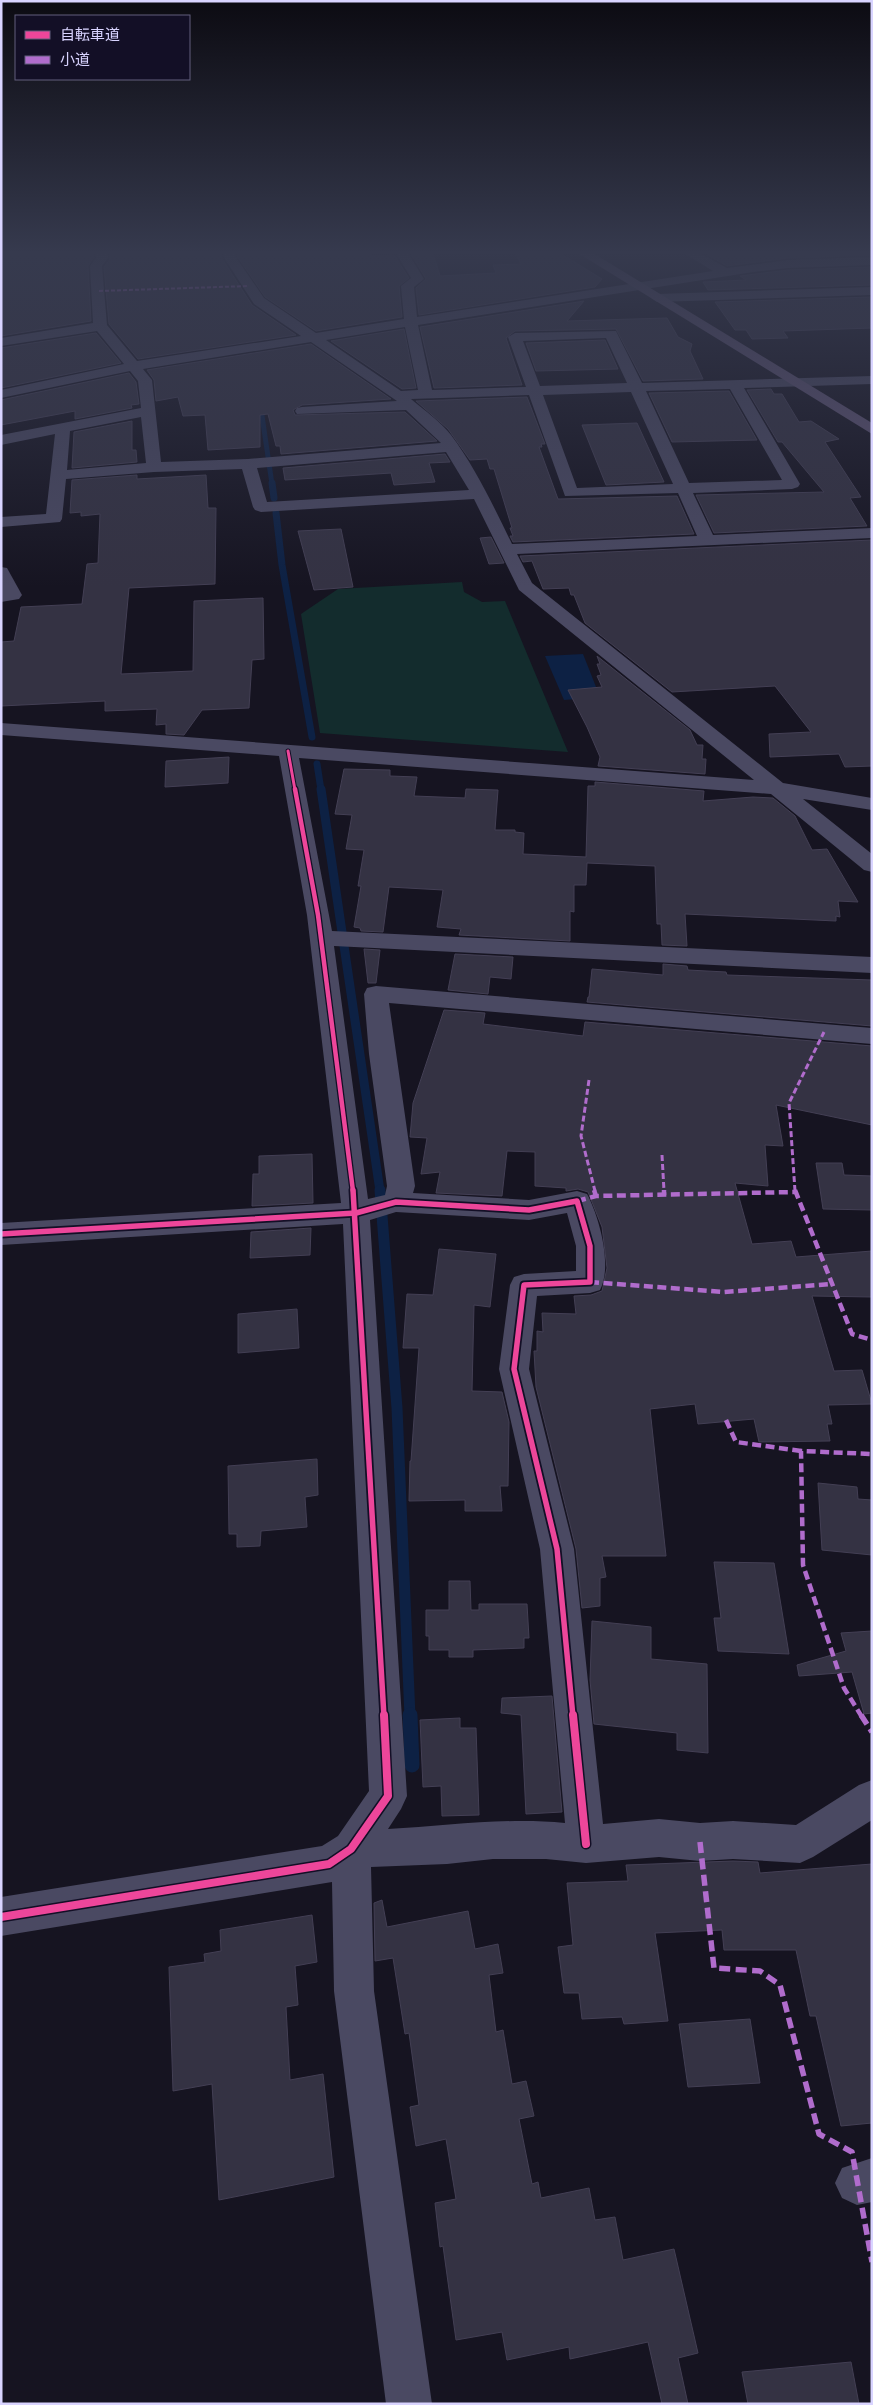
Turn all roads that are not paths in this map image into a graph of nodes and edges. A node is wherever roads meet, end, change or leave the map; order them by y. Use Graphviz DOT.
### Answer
graph roads {
  1 [pos="132,362"];
  2 [pos="159,362"];
  3 [pos="350,362"];
  4 [pos="419,362"];
  5 [pos="524,362"];
  6 [pos="624,362"];
  7 [pos="761,362"];
  8 [pos="135,366"];
  9 [pos="872,380"];
  10 [pos="793,382"];
  11 [pos="734,384"];
  12 [pos="636,387"];
  13 [pos="534,390"];
  14 [pos="1,394"];
  15 [pos="426,394"];
  16 [pos="404,400"];
  17 [pos="148,411"];
  18 [pos="302,411"];
  19 [pos="63,428"];
  20 [pos="872,430"];
  21 [pos="1,440"];
  22 [pos="452,447"];
  23 [pos="262,463"];
  24 [pos="154,467"];
  25 [pos="59,475"];
  26 [pos="683,489"];
  27 [pos="479,494"];
  28 [pos="1,522"];
  29 [pos="872,533"];
  30 [pos="707,540"];
  31 [pos="507,549"];
  32 [pos="1,572"];
  33 [pos="1,597"];
  34 [pos="1,729"];
  35 [pos="288,751"];
  36 [pos="774,788"];
  37 [pos="872,804"];
  38 [pos="872,865"];
  39 [pos="321,938"];
  40 [pos="872,965"];
  41 [pos="872,1036"];
  42 [pos="396,1202"];
  43 [pos="356,1213"];
  44 [pos="1,1234"];
  45 [pos="872,1798"];
  46 [pos="586,1844"];
  47 [pos="351,1849"];
  48 [pos="1,1917"];
  49 [pos="409,2404"];
  1 -- 8 [label="street"];
  2 -- 8 [label="street"];
  3 -- 16 [label="street"];
  4 -- 15 [label="street"];
  5 -- 13 [label="street"];
  6 -- 12 [label="street"];
  7 -- 10 [label="main road"];
  8 -- 14 [label="street"];
  8 -- 17 [label="street"];
  9 -- 10 [label="street"];
  10 -- 11 [label="street"];
  10 -- 20 [label="main road"];
  11 -- 12 [label="street"];
  11 -- 26 [label="street"];
  12 -- 13 [label="street"];
  12 -- 26 [label="street"];
  13 -- 15 [label="street"];
  13 -- 26 [label="street"];
  15 -- 16 [label="street"];
  16 -- 18 [label="street"];
  16 -- 22 [label="street"];
  17 -- 19 [label="street"];
  17 -- 24 [label="street"];
  19 -- 21 [label="street"];
  19 -- 25 [label="street"];
  22 -- 23 [label="street"];
  22 -- 27 [label="street"];
  23 -- 24 [label="street"];
  23 -- 27 [label="street"];
  24 -- 25 [label="street"];
  25 -- 28 [label="street"];
  26 -- 30 [label="street"];
  27 -- 31 [label="street"];
  29 -- 30 [label="street"];
  30 -- 31 [label="street"];
  31 -- 36 [label="street"];
  32 -- 33 [label="street"];
  34 -- 35 [label="street"];
  35 -- 36 [label="street"];
  35 -- 39 [label="street"];
  36 -- 37 [label="street"];
  36 -- 38 [label="street"];
  39 -- 40 [label="street"];
  39 -- 43 [label="street"];
  41 -- 42 [label="street"];
  42 -- 43 [label="street"];
  42 -- 46 [label="street"];
  43 -- 44 [label="street"];
  43 -- 47 [label="street"];
  45 -- 46 [label="street"];
  46 -- 47 [label="street"];
  47 -- 48 [label="street"];
  47 -- 49 [label="street"];
}
